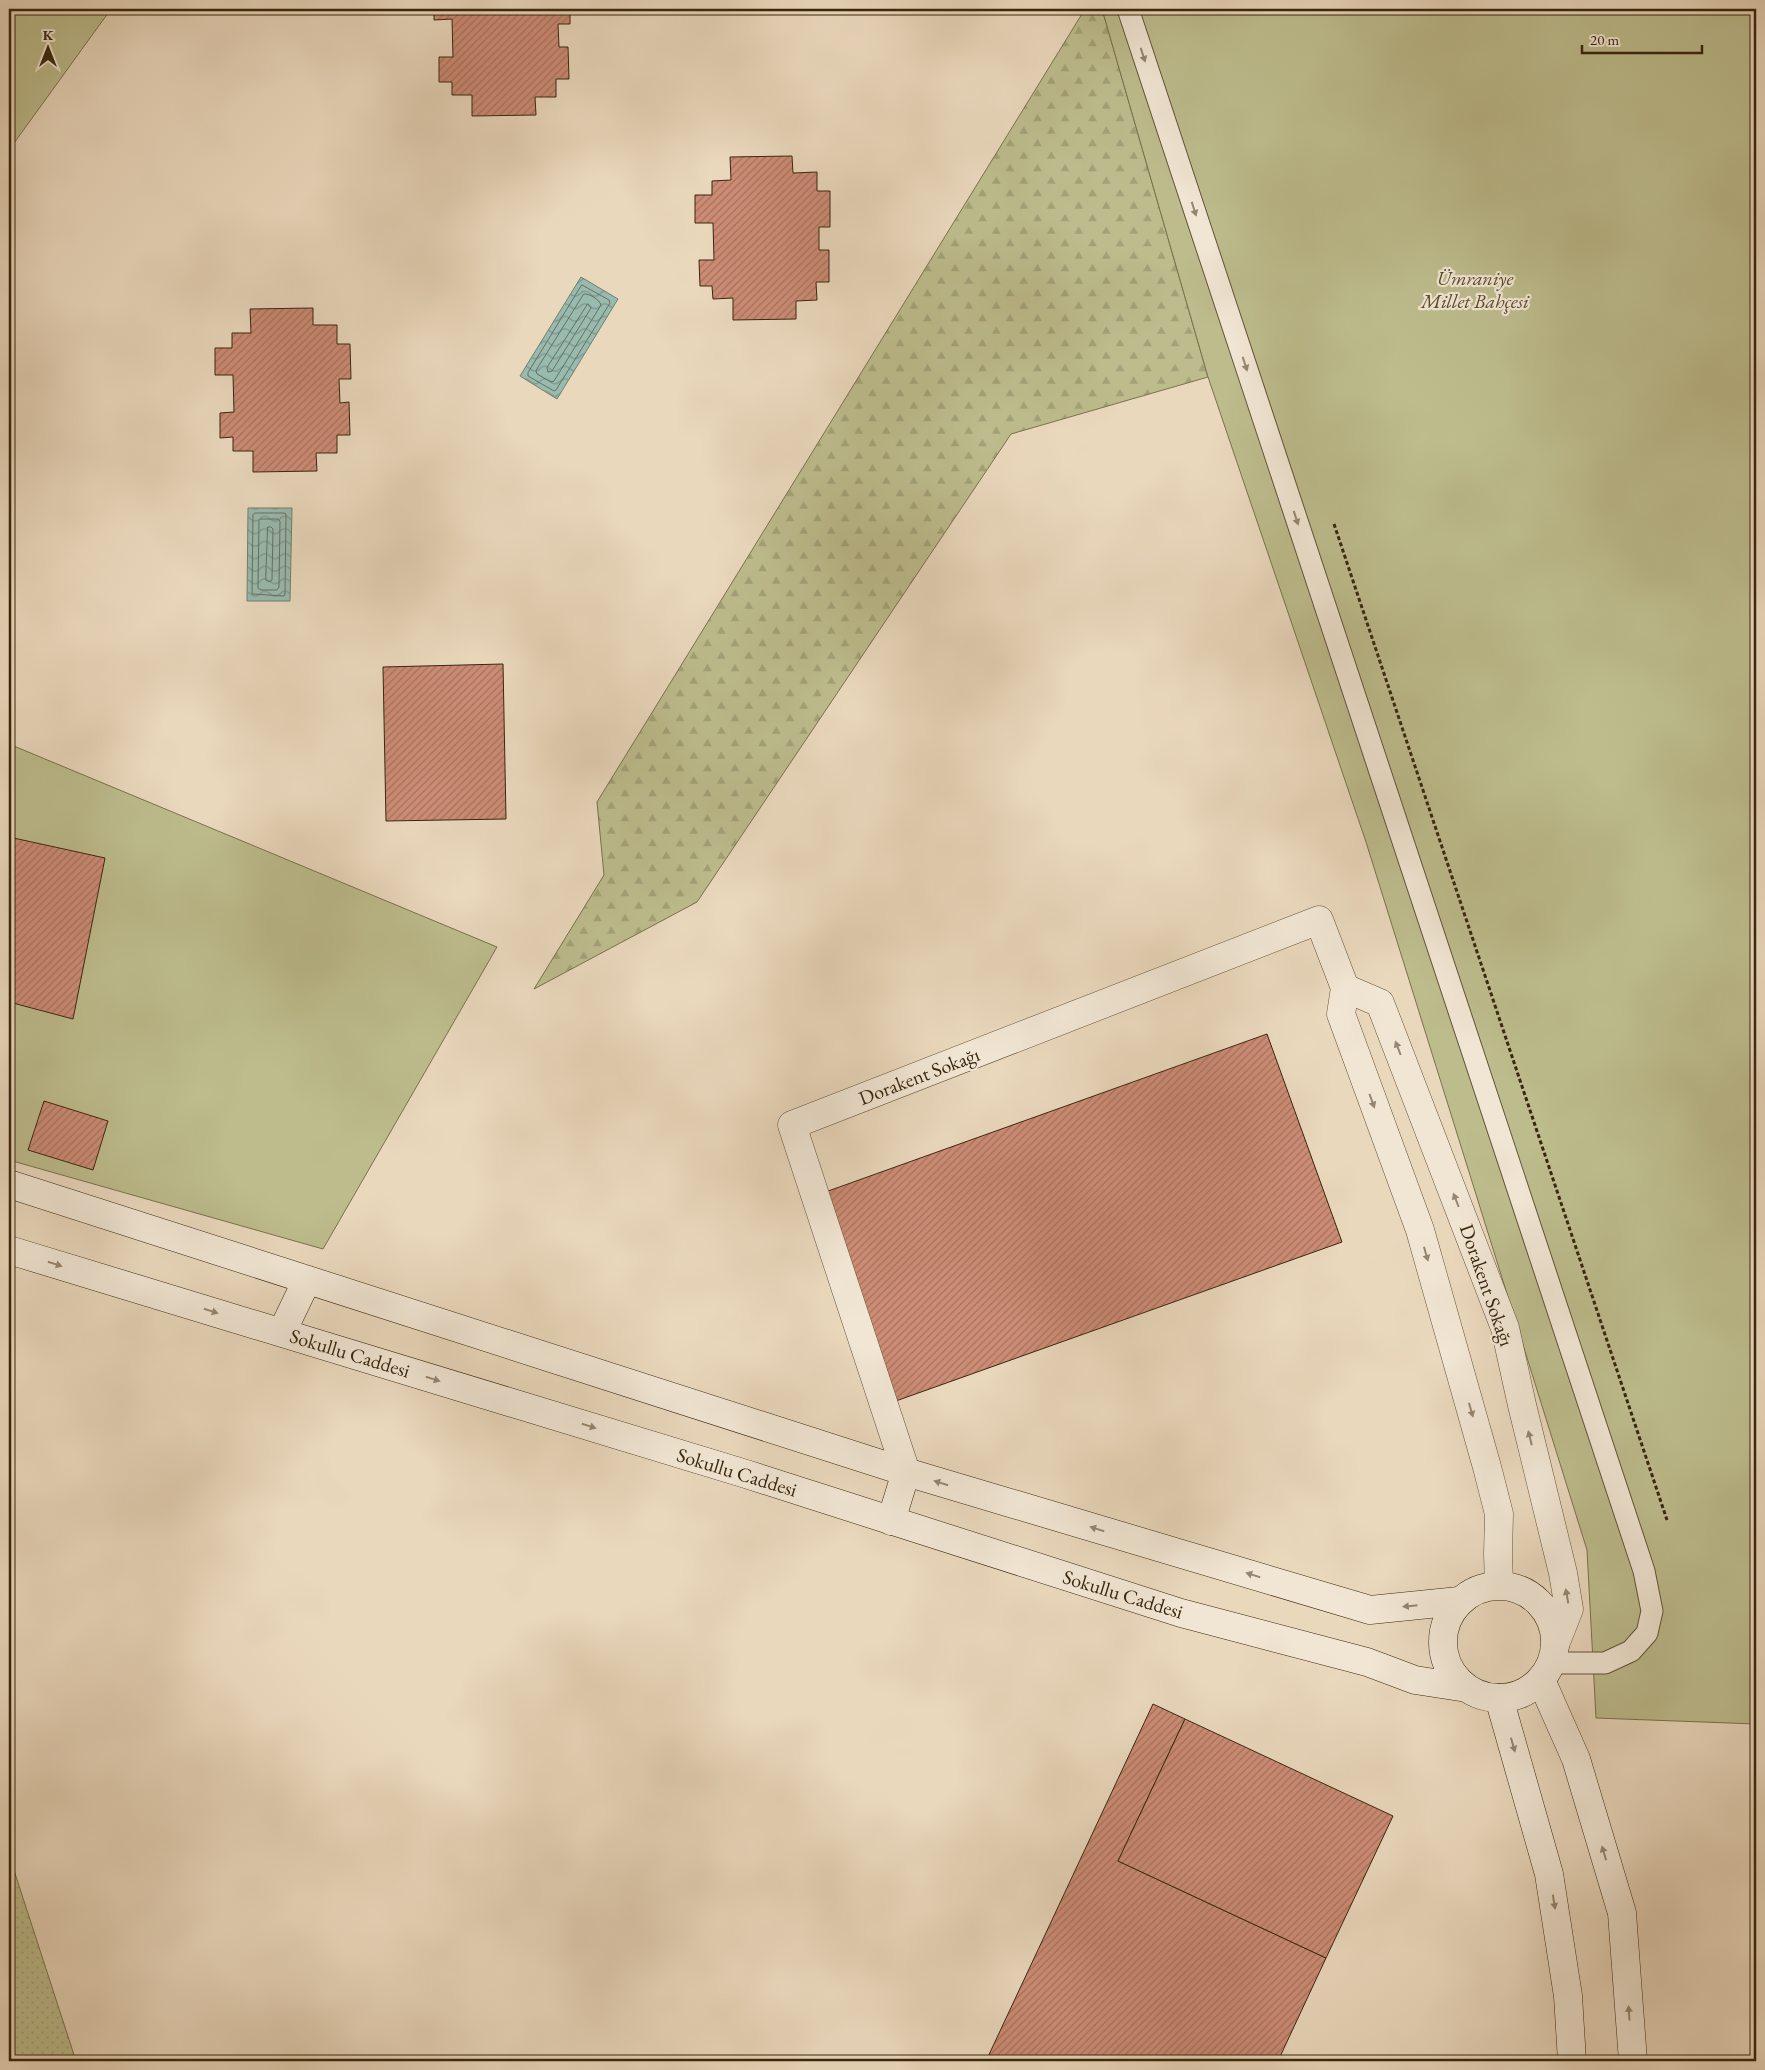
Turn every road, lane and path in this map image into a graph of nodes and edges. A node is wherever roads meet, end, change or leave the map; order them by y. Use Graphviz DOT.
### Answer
graph roads {
  1 [pos="1128,9"];
  2 [pos="1332,518"];
  3 [pos="1345,988"];
  4 [pos="9,1184"];
  5 [pos="9,1250"];
  6 [pos="307,1280"];
  7 [pos="282,1332"];
  8 [pos="906,1472"];
  9 [pos="891,1520"];
  10 [pos="1667,1520"];
  11 [pos="1499,1585"];
  12 [pos="1459,1601"];
  13 [pos="1549,1662"];
  14 [pos="1467,1688"];
  15 [pos="1499,1698"];
  16 [pos="1572,2061"];
  17 [pos="1633,2061"];
  1 -- 13 [label="lane, one-way"];
  2 -- 10 [label="path"];
  3 -- 8 [label="street, Dorakent Sokağı"];
  3 -- 11 [label="street, Dorakent Sokağı, one-way"];
  13 -- 3 [label="street, Dorakent Sokağı, one-way"];
  4 -- 6 [label="street, Sokullu Caddesi"];
  5 -- 7 [label="street, Sokullu Caddesi, one-way"];
  6 -- 7 [label="street"];
  6 -- 8 [label="street, Sokullu Caddesi"];
  7 -- 9 [label="street, Sokullu Caddesi, one-way"];
  8 -- 9 [label="street"];
  12 -- 8 [label="street, Sokullu Caddesi, one-way"];
  9 -- 14 [label="street, Sokullu Caddesi"];
  11 -- 12 [label="street, Sokullu Caddesi"];
  11 -- 13 [label="street, Sokullu Caddesi"];
  12 -- 14 [label="street, Sokullu Caddesi"];
  13 -- 15 [label="street, Sokullu Caddesi"];
  17 -- 13 [label="street, one-way"];
  14 -- 15 [label="street, Sokullu Caddesi"];
  15 -- 16 [label="street, one-way"];
}
